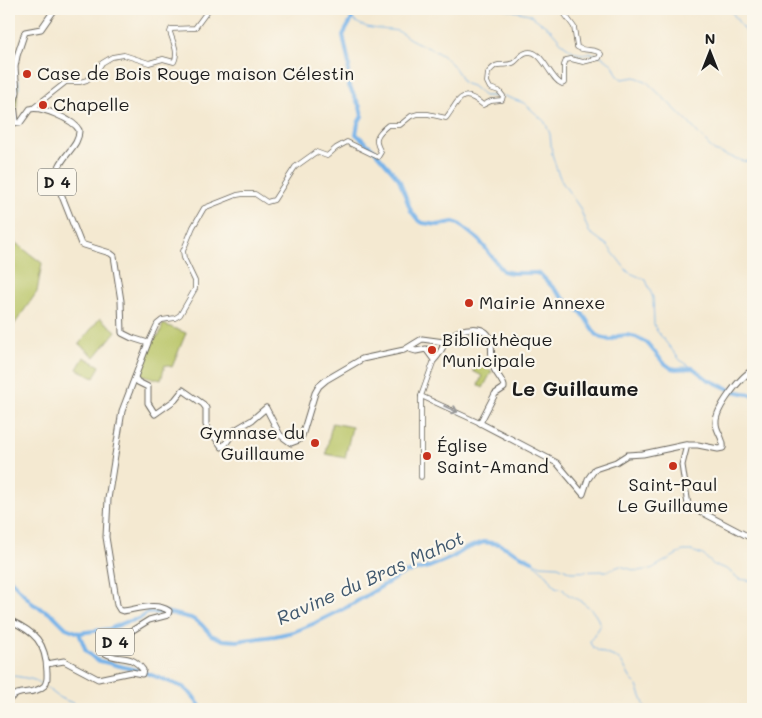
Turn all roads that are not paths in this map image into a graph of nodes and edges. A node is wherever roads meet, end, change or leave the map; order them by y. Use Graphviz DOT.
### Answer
graph roads {
  1 [pos="55,9"];
  2 [pos="209,9"];
  3 [pos="562,9"];
  4 [pos="33,108"];
  5 [pos="16,121"];
  6 [pos="9,122"];
  7 [pos="444,342"];
  8 [pos="148,343"];
  9 [pos="409,349"];
  10 [pos="434,360"];
  11 [pos="753,370"];
  12 [pos="138,380"];
  13 [pos="421,396"];
  14 [pos="480,423"];
  15 [pos="688,445"];
  16 [pos="421,478"];
  17 [pos="753,539"];
  18 [pos="9,620"];
  19 [pos="47,664"];
  20 [pos="9,700"];
  1 -- 5 [label="main road"];
  2 -- 4 [label="street"];
  3 -- 8 [label="street"];
  4 -- 5 [label="main road"];
  4 -- 8 [label="main road, D 4"];
  5 -- 6 [label="main road"];
  7 -- 9 [label="main road"];
  7 -- 10 [label="main road"];
  7 -- 14 [label="main road"];
  8 -- 12 [label="main road, D 4"];
  9 -- 10 [label="main road"];
  9 -- 12 [label="main road"];
  10 -- 13 [label="street"];
  11 -- 15 [label="main road"];
  12 -- 19 [label="main road, D 4"];
  13 -- 14 [label="street, one-way"];
  13 -- 16 [label="street"];
  14 -- 15 [label="main road"];
  15 -- 17 [label="main road"];
  18 -- 19 [label="main road"];
  19 -- 20 [label="main road"];
}
